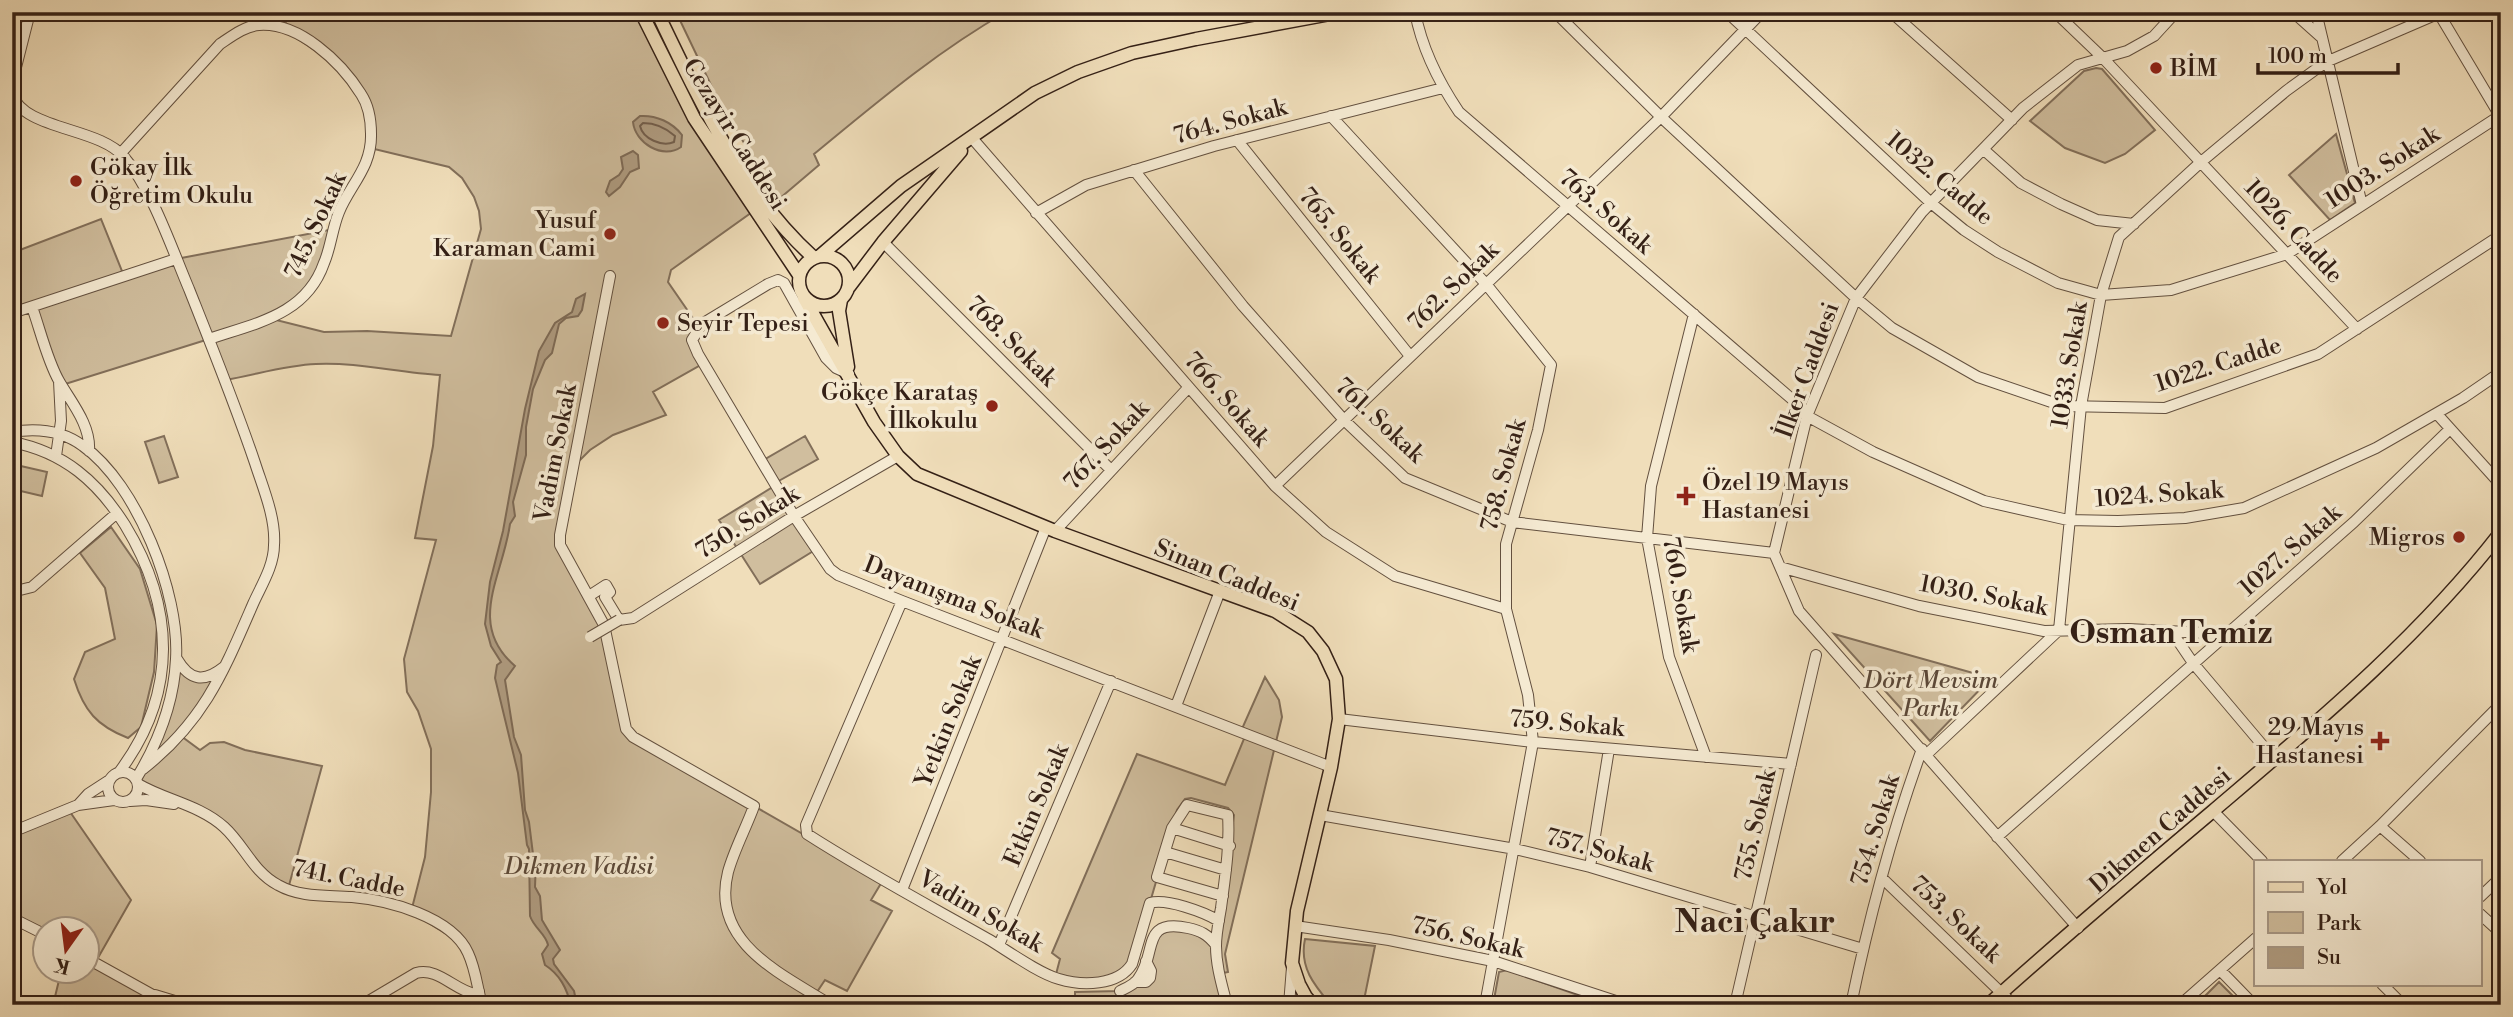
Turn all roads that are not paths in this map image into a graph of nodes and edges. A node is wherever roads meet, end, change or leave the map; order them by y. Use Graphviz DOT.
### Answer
graph roads {
  1 [pos="30,12"];
  2 [pos="641,12"];
  3 [pos="657,12"];
  4 [pos="1341,12"];
  5 [pos="1415,12"];
  6 [pos="1555,12"];
  7 [pos="1727,12"];
  8 [pos="1762,12"];
  9 [pos="1891,12"];
  10 [pos="2055,12"];
  11 [pos="2176,12"];
  12 [pos="2293,12"];
  13 [pos="2316,12"];
  14 [pos="2440,13"];
  15 [pos="1747,30"];
  16 [pos="2321,37"];
  17 [pos="2103,58"];
  18 [pos="2326,62"];
  19 [pos="12,83"];
  20 [pos="1443,88"];
  21 [pos="13,100"];
  22 [pos="1331,116"];
  23 [pos="2500,116"];
  24 [pos="1661,117"];
  25 [pos="2012,120"];
  26 [pos="972,138"];
  27 [pos="1237,140"];
  28 [pos="1983,149"];
  29 [pos="121,153"];
  30 [pos="2200,162"];
  31 [pos="1134,170"];
  32 [pos="756,202"];
  33 [pos="1931,202"];
  34 [pos="1568,205"];
  35 [pos="2362,205"];
  36 [pos="1036,213"];
  37 [pos="2134,223"];
  38 [pos="2501,235"];
  39 [pos="883,242"];
  40 [pos="2287,254"];
  41 [pos="817,256"];
  42 [pos="176,259"];
  43 [pos="799,275"];
  44 [pos="610,276"];
  45 [pos="1486,284"];
  46 [pos="849,286"];
  47 [pos="2101,295"];
  48 [pos="804,298"];
  49 [pos="1856,298"];
  50 [pos="841,300"];
  51 [pos="32,307"];
  52 [pos="12,313"];
  53 [pos="1693,314"];
  54 [pos="2357,329"];
  55 [pos="209,339"];
  56 [pos="1410,356"];
  57 [pos="2501,372"];
  58 [pos="849,374"];
  59 [pos="59,380"];
  60 [pos="1188,388"];
  61 [pos="2081,407"];
  62 [pos="2437,414"];
  63 [pos="1807,416"];
  64 [pos="1344,420"];
  65 [pos="2450,429"];
  66 [pos="12,432"];
  67 [pos="59,434"];
  68 [pos="12,442"];
  69 [pos="89,451"];
  70 [pos="56,456"];
  71 [pos="898,456"];
  72 [pos="73,466"];
  73 [pos="1111,470"];
  74 [pos="2501,485"];
  75 [pos="1275,486"];
  76 [pos="117,513"];
  77 [pos="794,516"];
  78 [pos="2068,521"];
  79 [pos="1512,523"];
  80 [pos="1050,529"];
  81 [pos="2501,532"];
  82 [pos="1647,538"];
  83 [pos="1774,553"];
  84 [pos="1780,567"];
  85 [pos="1220,591"];
  86 [pos="12,592"];
  87 [pos="589,596"];
  88 [pos="902,600"];
  89 [pos="1506,609"];
  90 [pos="620,620"];
  91 [pos="2059,630"];
  92 [pos="2172,632"];
  93 [pos="2226,634"];
  94 [pos="590,637"];
  95 [pos="1003,639"];
  96 [pos="1816,655"];
  97 [pos="177,658"];
  98 [pos="2193,663"];
  99 [pos="227,664"];
  100 [pos="1111,681"];
  101 [pos="2501,704"];
  102 [pos="1176,706"];
  103 [pos="1339,719"];
  104 [pos="1533,742"];
  105 [pos="1609,748"];
  106 [pos="1924,752"];
  107 [pos="1706,757"];
  108 [pos="2275,760"];
  109 [pos="1791,764"];
  110 [pos="1331,767"];
  111 [pos="143,769"];
  112 [pos="120,772"];
  113 [pos="108,781"];
  114 [pos="137,781"];
  115 [pos="114,800"];
  116 [pos="129,801"];
  117 [pos="78,805"];
  118 [pos="185,806"];
  119 [pos="2213,811"];
  120 [pos="1320,816"];
  121 [pos="2380,827"];
  122 [pos="1172,828"];
  123 [pos="12,832"];
  124 [pos="1997,837"];
  125 [pos="1230,846"];
  126 [pos="1515,849"];
  127 [pos="1165,852"];
  128 [pos="2261,860"];
  129 [pos="2343,860"];
  130 [pos="2419,860"];
  131 [pos="1590,867"];
  132 [pos="1226,870"];
  133 [pos="1882,877"];
  134 [pos="2501,877"];
  135 [pos="902,890"];
  136 [pos="2482,895"];
  137 [pos="1223,896"];
  138 [pos="1755,916"];
  139 [pos="2482,916"];
  140 [pos="12,918"];
  141 [pos="1219,921"];
  142 [pos="1295,926"];
  143 [pos="32,928"];
  144 [pos="2078,928"];
  145 [pos="2501,933"];
  146 [pos="2254,940"];
  147 [pos="1216,944"];
  148 [pos="999,945"];
  149 [pos="1863,949"];
  150 [pos="1493,961"];
  151 [pos="1292,963"];
  152 [pos="102,967"];
  153 [pos="2220,970"];
  154 [pos="2384,986"];
  155 [pos="1120,990"];
  156 [pos="479,991"];
  157 [pos="2002,992"];
  158 [pos="151,994"];
  159 [pos="163,1005"];
  160 [pos="188,1005"];
  161 [pos="362,1005"];
  162 [pos="482,1005"];
  163 [pos="831,1005"];
  164 [pos="1227,1005"];
  165 [pos="1289,1005"];
  166 [pos="1313,1005"];
  167 [pos="1485,1005"];
  168 [pos="1628,1005"];
  169 [pos="1735,1005"];
  170 [pos="1851,1005"];
  171 [pos="1988,1005"];
  172 [pos="2014,1005"];
  173 [pos="2180,1005"];
  174 [pos="2254,1005"];
  175 [pos="2403,1005"];
  1 -- 19 [label="street"];
  2 -- 32 [label="main road, Cezayir Caddesi"];
  3 -- 32 [label="main road, Cezayir Caddesi"];
  4 -- 26 [label="main road"];
  5 -- 20 [label="street, 763. Sokak"];
  6 -- 24 [label="street, İlker Caddesi"];
  7 -- 15 [label="street, 1032. Cadde"];
  8 -- 15 [label="street, 762. Sokak"];
  9 -- 25 [label="street"];
  10 -- 17 [label="street, 1026. Cadde"];
  11 -- 17 [label="street"];
  12 -- 16 [label="street"];
  13 -- 16 [label="street"];
  14 -- 18 [label="street, 1033. Sokak"];
  14 -- 23 [label="street"];
  15 -- 24 [label="street, 762. Sokak"];
  15 -- 33 [label="street, 1032. Cadde"];
  16 -- 18 [label="street"];
  17 -- 25 [label="street"];
  17 -- 30 [label="street, 1026. Cadde"];
  18 -- 30 [label="street, 1033. Sokak"];
  18 -- 35 [label="street"];
  20 -- 22 [label="street, 764. Sokak"];
  20 -- 34 [label="street, 763. Sokak"];
  21 -- 29 [label="street"];
  22 -- 27 [label="street, 764. Sokak"];
  22 -- 45 [label="street, 758. Sokak"];
  23 -- 35 [label="street, 1003. Sokak"];
  24 -- 34 [label="street, 762. Sokak"];
  24 -- 49 [label="street, İlker Caddesi"];
  25 -- 28 [label="street"];
  26 -- 36 [label="street, 766. Sokak"];
  26 -- 39 [label="main road"];
  26 -- 41 [label="main road"];
  27 -- 31 [label="street, 764. Sokak"];
  27 -- 56 [label="street, 765. Sokak"];
  28 -- 33 [label="street"];
  28 -- 37 [label="street"];
  29 -- 42 [label="street"];
  29 -- 55 [label="street, 745. Sokak"];
  30 -- 37 [label="street, 1033. Sokak"];
  30 -- 40 [label="street, 1026. Cadde"];
  31 -- 36 [label="street, 764. Sokak"];
  31 -- 64 [label="street, 761. Sokak"];
  32 -- 41 [label="main road, Cezayir Caddesi"];
  32 -- 43 [label="main road, Cezayir Caddesi"];
  33 -- 47 [label="street, 1032. Cadde"];
  33 -- 49 [label="street"];
  34 -- 45 [label="street, 762. Sokak"];
  34 -- 53 [label="street, 763. Sokak"];
  35 -- 40 [label="street, 1003. Sokak"];
  36 -- 60 [label="street, 766. Sokak"];
  37 -- 47 [label="street, 1033. Sokak"];
  38 -- 54 [label="street, 1022. Cadde"];
  39 -- 46 [label="main road"];
  39 -- 73 [label="street, 768. Sokak"];
  40 -- 47 [label="street, 1032. Cadde"];
  40 -- 54 [label="street, 1026. Cadde"];
  41 -- 43 [label="main road"];
  41 -- 46 [label="main road"];
  42 -- 51 [label="street"];
  42 -- 55 [label="street"];
  43 -- 48 [label="main road"];
  44 -- 87 [label="street, Vadim Sokak"];
  45 -- 56 [label="street, 762. Sokak"];
  45 -- 79 [label="street, 758. Sokak"];
  46 -- 50 [label="main road"];
  47 -- 61 [label="street, 1033. Sokak"];
  48 -- 50 [label="main road"];
  48 -- 58 [label="main road, Sinan Caddesi"];
  49 -- 61 [label="street, 1022. Cadde"];
  49 -- 63 [label="street, İlker Caddesi"];
  50 -- 58 [label="main road, Sinan Caddesi"];
  51 -- 52 [label="street"];
  51 -- 59 [label="street"];
  53 -- 63 [label="street, 763. Sokak"];
  53 -- 82 [label="street, 760. Sokak"];
  54 -- 61 [label="street, 1022. Cadde"];
  55 -- 99 [label="street"];
  56 -- 64 [label="street, 762. Sokak"];
  57 -- 62 [label="street, 1024. Sokak"];
  58 -- 71 [label="main road, Sinan Caddesi"];
  58 -- 77 [label="street, Dayanışma Sokak"];
  59 -- 67 [label="street"];
  59 -- 69 [label="street"];
  60 -- 73 [label="street, 767. Sokak"];
  60 -- 75 [label="street, 766. Sokak"];
  61 -- 78 [label="street, 1033. Sokak"];
  62 -- 65 [label="street"];
  62 -- 78 [label="street, 1024. Sokak"];
  63 -- 78 [label="street, 1024. Sokak"];
  63 -- 83 [label="street, İlker Caddesi"];
  64 -- 75 [label="street, 762. Sokak"];
  64 -- 79 [label="street, 761. Sokak"];
  65 -- 74 [label="street"];
  65 -- 93 [label="street, 1027. Sokak"];
  66 -- 67 [label="street"];
  67 -- 69 [label="street"];
  67 -- 70 [label="street"];
  68 -- 70 [label="street"];
  69 -- 72 [label="street"];
  69 -- 97 [label="street"];
  70 -- 72 [label="street"];
  71 -- 77 [label="street, 750. Sokak"];
  71 -- 80 [label="main road, Sinan Caddesi"];
  72 -- 76 [label="street"];
  73 -- 80 [label="street, 767. Sokak"];
  75 -- 89 [label="street, 766. Sokak"];
  76 -- 86 [label="street"];
  76 -- 112 [label="street"];
  77 -- 88 [label="street, Dayanışma Sokak"];
  77 -- 90 [label="street, 750. Sokak"];
  78 -- 91 [label="street, 1033. Sokak"];
  79 -- 82 [label="street, 761. Sokak"];
  79 -- 89 [label="street, 758. Sokak"];
  80 -- 85 [label="main road, Sinan Caddesi"];
  80 -- 95 [label="street, Yetkin Sokak"];
  81 -- 108 [label="main road, Dikmen Caddesi"];
  82 -- 83 [label="street, 761. Sokak"];
  82 -- 107 [label="street, 760. Sokak"];
  83 -- 84 [label="street"];
  84 -- 91 [label="street, 1030. Sokak"];
  84 -- 106 [label="street"];
  85 -- 102 [label="street"];
  85 -- 103 [label="main road, Sinan Caddesi"];
  87 -- 90 [label="street"];
  87 -- 163 [label="street, Vadim Sokak"];
  88 -- 95 [label="street, Dayanışma Sokak"];
  88 -- 135 [label="street, Vadim Sokak"];
  89 -- 104 [label="street, 758. Sokak"];
  90 -- 94 [label="street, 750. Sokak, bridge"];
  91 -- 92 [label="street, 1030. Sokak"];
  91 -- 106 [label="street"];
  92 -- 93 [label="street, 1030. Sokak"];
  92 -- 98 [label="street"];
  93 -- 98 [label="street, 1027. Sokak"];
  95 -- 100 [label="street, Dayanışma Sokak"];
  95 -- 135 [label="street, Yetkin Sokak"];
  96 -- 109 [label="street, 755. Sokak"];
  97 -- 99 [label="street"];
  97 -- 111 [label="street"];
  98 -- 108 [label="street"];
  98 -- 124 [label="street, 1027. Sokak"];
  99 -- 111 [label="street"];
  100 -- 102 [label="street, Dayanışma Sokak"];
  100 -- 148 [label="street, Etkin Sokak"];
  101 -- 121 [label="street"];
  102 -- 110 [label="street, Dayanışma Sokak"];
  103 -- 104 [label="street, 759. Sokak"];
  103 -- 110 [label="main road, Sinan Caddesi"];
  104 -- 105 [label="street, 759. Sokak"];
  104 -- 126 [label="street, 758. Sokak"];
  105 -- 107 [label="street, 759. Sokak"];
  105 -- 131 [label="street"];
  106 -- 124 [label="street"];
  106 -- 133 [label="street, 754. Sokak"];
  107 -- 109 [label="street, 759. Sokak"];
  108 -- 119 [label="main road, Dikmen Caddesi"];
  109 -- 138 [label="street, 755. Sokak"];
  110 -- 120 [label="main road, Sinan Caddesi"];
  111 -- 114 [label="street"];
  112 -- 113 [label="street"];
  112 -- 114 [label="street"];
  113 -- 115 [label="street"];
  113 -- 117 [label="street"];
  114 -- 116 [label="street"];
  114 -- 118 [label="street, 741. Cadde"];
  115 -- 116 [label="street"];
  115 -- 117 [label="street"];
  116 -- 118 [label="street, 741. Cadde"];
  117 -- 123 [label="street"];
  118 -- 156 [label="street, 741. Cadde"];
  119 -- 128 [label="street"];
  119 -- 144 [label="main road, Dikmen Caddesi"];
  120 -- 126 [label="street, 757. Sokak"];
  120 -- 142 [label="main road, Sinan Caddesi"];
  121 -- 129 [label="street"];
  121 -- 130 [label="street"];
  122 -- 125 [label="street"];
  122 -- 125 [label="street"];
  122 -- 127 [label="street"];
  124 -- 144 [label="street"];
  125 -- 132 [label="street"];
  126 -- 131 [label="street, 757. Sokak"];
  126 -- 150 [label="street, 758. Sokak"];
  127 -- 132 [label="street"];
  127 -- 137 [label="street"];
  131 -- 138 [label="street, 757. Sokak"];
  132 -- 137 [label="street"];
  133 -- 149 [label="street, 754. Sokak"];
  133 -- 157 [label="street, 753. Sokak"];
  134 -- 136 [label="street"];
  135 -- 148 [label="street, Vadim Sokak"];
  137 -- 141 [label="street"];
  138 -- 149 [label="street, 757. Sokak"];
  138 -- 169 [label="street, 755. Sokak"];
  139 -- 145 [label="street"];
  140 -- 143 [label="street"];
  141 -- 147 [label="street"];
  141 -- 148 [label="street, Vadim Sokak"];
  142 -- 150 [label="street, 756. Sokak"];
  142 -- 151 [label="main road, Sinan Caddesi"];
  144 -- 157 [label="main road, Dikmen Caddesi"];
  146 -- 153 [label="street"];
  147 -- 155 [label="street"];
  147 -- 164 [label="street"];
  149 -- 170 [label="street, 754. Sokak"];
  150 -- 167 [label="street, 758. Sokak"];
  150 -- 168 [label="street, 756. Sokak"];
  151 -- 165 [label="street"];
  151 -- 166 [label="main road, Sinan Caddesi"];
  152 -- 158 [label="street"];
  153 -- 173 [label="street"];
  153 -- 174 [label="street"];
  154 -- 175 [label="street"];
  156 -- 161 [label="street"];
  156 -- 162 [label="street, 741. Cadde"];
  157 -- 171 [label="main road, Dikmen Caddesi"];
  157 -- 172 [label="street, 753. Sokak"];
  158 -- 159 [label="street"];
  158 -- 160 [label="street"];
}
